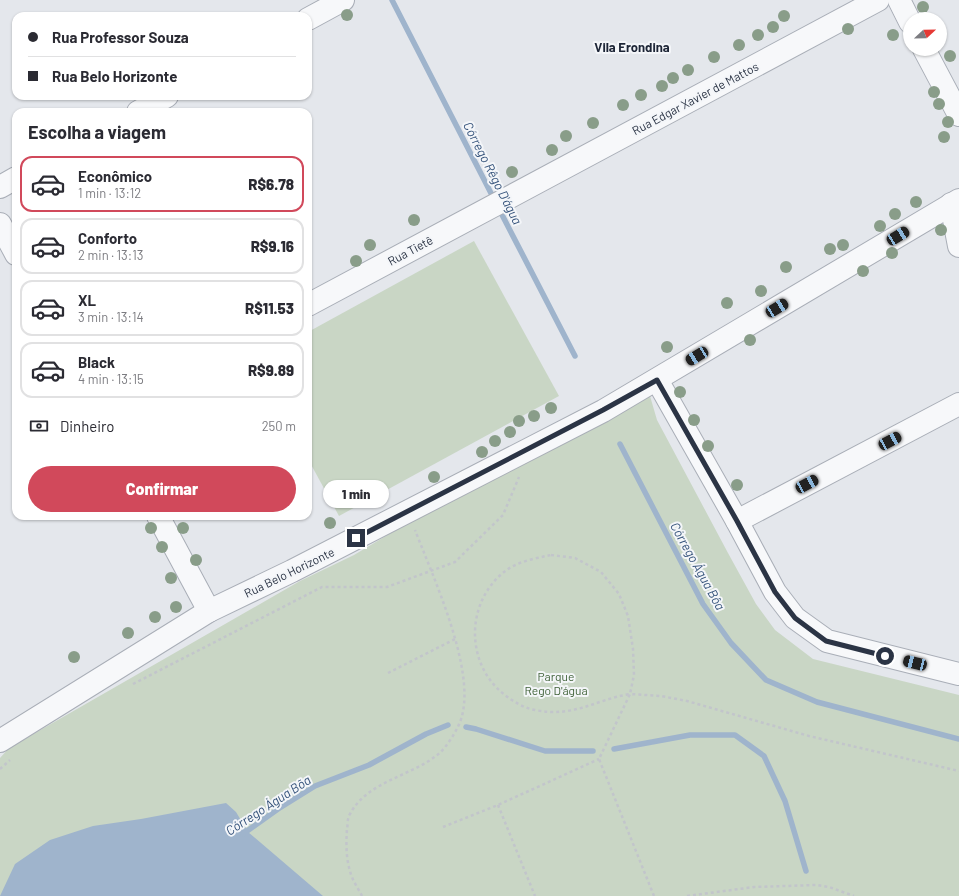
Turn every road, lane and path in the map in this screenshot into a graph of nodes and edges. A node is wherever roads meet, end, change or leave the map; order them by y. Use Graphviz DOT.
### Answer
graph roads {
  1 [pos="343,0"];
  2 [pos="878,0"];
  3 [pos="898,0"];
  4 [pos="905,12"];
  5 [pos="312,17"];
  6 [pos="928,56"];
  7 [pos="160,100"];
  8 [pos="145,108"];
  9 [pos="959,115"];
  10 [pos="12,180"];
  11 [pos="0,187"];
  12 [pos="513,195"];
  13 [pos="955,202"];
  14 [pos="0,224"];
  15 [pos="12,246"];
  16 [pos="959,246"];
  17 [pos="312,303"];
  18 [pos="657,380"];
  19 [pos="959,404"];
  20 [pos="520,475"];
  21 [pos="408,511"];
  22 [pos="160,520"];
  23 [pos="737,521"];
  24 [pos="431,571"];
  25 [pos="209,611"];
  26 [pos="455,639"];
  27 [pos="388,674"];
  28 [pos="959,674"];
  29 [pos="132,684"];
  30 [pos="630,694"];
  31 [pos="5,750"];
  32 [pos="599,759"];
  33 [pos="0,769"];
  34 [pos="959,771"];
  35 [pos="498,805"];
  36 [pos="443,827"];
  37 [pos="362,896"];
  38 [pos="535,896"];
  39 [pos="654,896"];
  40 [pos="687,896"];
  41 [pos="854,896"];
  1 -- 5 [label="street"];
  2 -- 12 [label="street, Rua Edgar Xavier de Mattos"];
  3 -- 4 [label="street"];
  6 -- 9 [label="street"];
  7 -- 8 [label="street"];
  10 -- 11 [label="street"];
  12 -- 17 [label="street, Rua Tietê"];
  13 -- 16 [label="street"];
  13 -- 18 [label="street, Rua Belo Horizonte"];
  14 -- 15 [label="street"];
  18 -- 21 [label="street, Rua Belo Horizonte"];
  18 -- 23 [label="street"];
  19 -- 23 [label="street"];
  20 -- 24 [label="path"];
  21 -- 24 [label="path"];
  21 -- 25 [label="street, Rua Belo Horizonte"];
  22 -- 25 [label="street"];
  23 -- 28 [label="street"];
  24 -- 26 [label="path"];
  24 -- 29 [label="path"];
  25 -- 31 [label="street, Rua Belo Horizonte"];
  26 -- 27 [label="path"];
  26 -- 37 [label="path"];
  30 -- 30 [label="path"];
  30 -- 32 [label="path"];
  30 -- 34 [label="path"];
  31 -- 33 [label="path"];
  32 -- 35 [label="path"];
  32 -- 39 [label="path"];
  35 -- 36 [label="path"];
  35 -- 38 [label="path"];
  40 -- 41 [label="path"];
}
